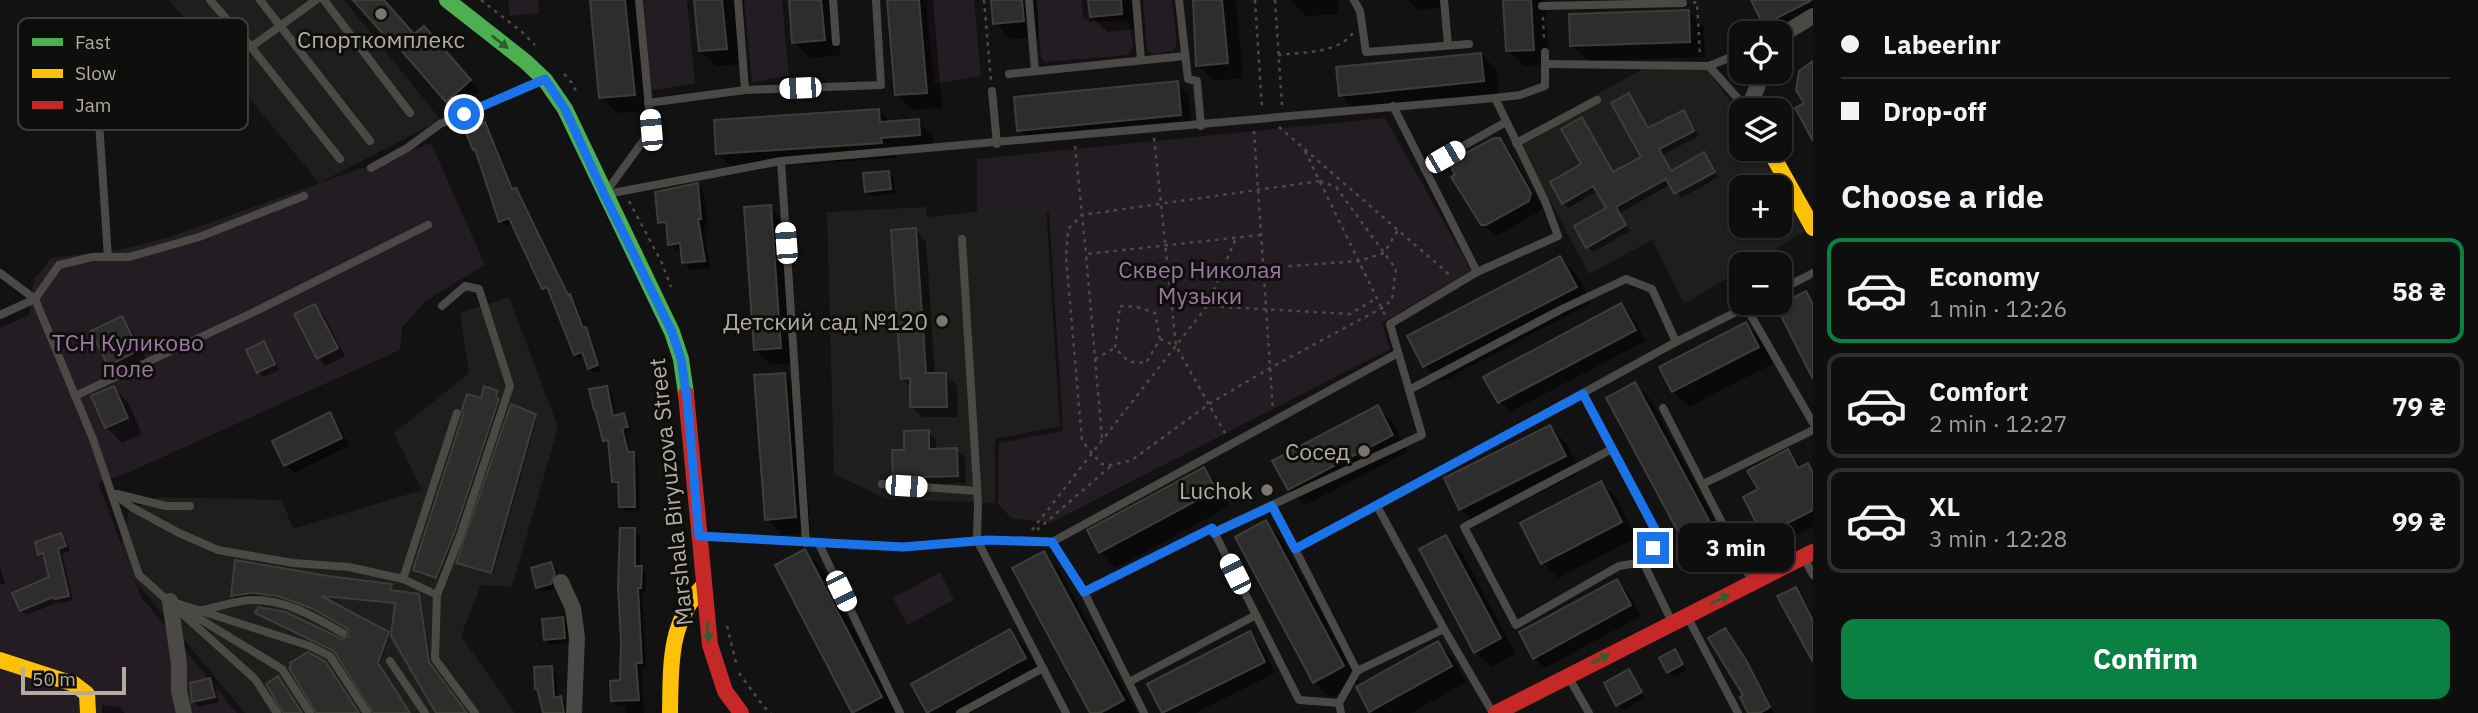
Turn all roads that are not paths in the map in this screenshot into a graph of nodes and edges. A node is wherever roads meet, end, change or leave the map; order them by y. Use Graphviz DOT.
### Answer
graph roads {
  1 [pos="210,0"];
  2 [pos="260,0"];
  3 [pos="316,0"];
  4 [pos="324,0"];
  5 [pos="447,0"];
  6 [pos="639,0"];
  7 [pos="738,0"];
  8 [pos="833,0"];
  9 [pos="876,0"];
  10 [pos="1029,0"];
  11 [pos="1136,0"];
  12 [pos="1180,0"];
  13 [pos="1354,0"];
  14 [pos="1444,0"];
  15 [pos="1630,3"];
  16 [pos="1683,3"];
  17 [pos="1542,6"];
  18 [pos="1813,16"];
  19 [pos="226,18"];
  20 [pos="279,26"];
  21 [pos="1792,29"];
  22 [pos="836,42"];
  23 [pos="248,44"];
  24 [pos="1469,44"];
  25 [pos="1448,45"];
  26 [pos="251,47"];
  27 [pos="1545,52"];
  28 [pos="1185,56"];
  29 [pos="1729,57"];
  30 [pos="1141,61"];
  31 [pos="1546,64"];
  32 [pos="1705,66"];
  33 [pos="1035,71"];
  34 [pos="1010,74"];
  35 [pos="545,79"];
  36 [pos="746,90"];
  37 [pos="992,91"];
  38 [pos="1495,98"];
  39 [pos="1736,98"];
  40 [pos="1597,100"];
  41 [pos="649,103"];
  42 [pos="1393,107"];
  43 [pos="410,113"];
  44 [pos="1506,122"];
  45 [pos="1201,126"];
  46 [pos="100,130"];
  47 [pos="370,141"];
  48 [pos="1517,143"];
  49 [pos="996,144"];
  50 [pos="340,159"];
  51 [pos="781,161"];
  52 [pos="1776,161"];
  53 [pos="371,168"];
  54 [pos="1424,168"];
  55 [pos="604,194"];
  56 [pos="304,196"];
  57 [pos="428,225"];
  58 [pos="1813,228"];
  59 [pos="962,239"];
  60 [pos="108,257"];
  61 [pos="1477,272"];
  62 [pos="0,273"];
  63 [pos="1813,273"];
  64 [pos="1792,284"];
  65 [pos="35,299"];
  66 [pos="442,306"];
  67 [pos="0,315"];
  68 [pos="1730,315"];
  69 [pos="1755,315"];
  70 [pos="1676,342"];
  71 [pos="1398,353"];
  72 [pos="1409,390"];
  73 [pos="1583,394"];
  74 [pos="75,396"];
  75 [pos="1663,408"];
  76 [pos="457,413"];
  77 [pos="1813,423"];
  78 [pos="1813,429"];
  79 [pos="1612,449"];
  80 [pos="882,484"];
  81 [pos="1703,484"];
  82 [pos="977,491"];
  83 [pos="111,492"];
  84 [pos="190,506"];
  85 [pos="1272,506"];
  86 [pos="1377,506"];
  87 [pos="1214,533"];
  88 [pos="699,536"];
  89 [pos="977,540"];
  90 [pos="818,542"];
  91 [pos="1052,542"];
  92 [pos="806,543"];
  93 [pos="1295,549"];
  94 [pos="1808,555"];
  95 [pos="1643,562"];
  96 [pos="1813,575"];
  97 [pos="402,579"];
  98 [pos="561,582"];
  99 [pos="1753,583"];
  100 [pos="703,586"];
  101 [pos="1084,592"];
  102 [pos="437,595"];
  103 [pos="170,601"];
  104 [pos="199,610"];
  105 [pos="1256,615"];
  106 [pos="1679,619"];
  107 [pos="1444,629"];
  108 [pos="343,633"];
  109 [pos="0,660"];
  110 [pos="390,661"];
  111 [pos="1043,668"];
  112 [pos="1357,671"];
  113 [pos="1568,675"];
  114 [pos="1129,682"];
  115 [pos="1340,708"];
  116 [pos="88,713"];
  117 [pos="184,713"];
  118 [pos="277,713"];
  119 [pos="310,713"];
  120 [pos="368,713"];
  121 [pos="425,713"];
  122 [pos="475,713"];
  123 [pos="575,713"];
  124 [pos="670,713"];
  125 [pos="741,713"];
  126 [pos="900,713"];
  127 [pos="960,713"];
  128 [pos="1066,713"];
  129 [pos="1144,713"];
  130 [pos="1495,713"];
  131 [pos="1589,713"];
  132 [pos="1738,713"];
  1 -- 19 [label="lane"];
  2 -- 20 [label="lane"];
  3 -- 20 [label="lane"];
  4 -- 43 [label="lane"];
  5 -- 35 [label="main road, Marshala Biryuzova Street, one-way"];
  6 -- 41 [label="lane"];
  7 -- 36 [label="lane"];
  8 -- 22 [label="lane"];
  9 -- 36 [label="lane"];
  10 -- 33 [label="lane"];
  11 -- 30 [label="lane"];
  12 -- 28 [label="lane"];
  13 -- 25 [label="lane"];
  14 -- 25 [label="lane"];
  15 -- 16 [label="lane"];
  15 -- 17 [label="lane"];
  18 -- 21 [label="street"];
  20 -- 26 [label="lane"];
  20 -- 47 [label="lane"];
  23 -- 26 [label="lane"];
  24 -- 25 [label="lane"];
  26 -- 50 [label="lane"];
  27 -- 31 [label="lane"];
  28 -- 30 [label="lane"];
  28 -- 45 [label="lane"];
  29 -- 32 [label="lane"];
  30 -- 33 [label="lane"];
  31 -- 32 [label="lane"];
  31 -- 38 [label="lane"];
  32 -- 39 [label="lane"];
  33 -- 34 [label="lane"];
  35 -- 53 [label="lane"];
  35 -- 55 [label="main road, Marshala Biryuzova Street"];
  36 -- 41 [label="lane"];
  37 -- 49 [label="lane"];
  38 -- 42 [label="lane"];
  38 -- 44 [label="lane"];
  40 -- 48 [label="lane"];
  41 -- 55 [label="lane"];
  42 -- 45 [label="lane"];
  42 -- 54 [label="lane"];
  44 -- 48 [label="lane"];
  44 -- 54 [label="lane"];
  45 -- 49 [label="lane"];
  46 -- 60 [label="lane"];
  48 -- 61 [label="lane"];
  49 -- 51 [label="lane"];
  51 -- 55 [label="lane"];
  51 -- 92 [label="lane"];
  52 -- 58 [label="main road"];
  54 -- 61 [label="lane"];
  55 -- 88 [label="main road, Marshala Biryuzova Street"];
  56 -- 60 [label="lane"];
  57 -- 74 [label="lane"];
  59 -- 82 [label="lane"];
  60 -- 65 [label="lane"];
  61 -- 71 [label="lane"];
  62 -- 65 [label="lane"];
  63 -- 64 [label="lane"];
  65 -- 67 [label="lane"];
  65 -- 74 [label="lane"];
  66 -- 102 [label="lane"];
  68 -- 70 [label="lane"];
  69 -- 77 [label="lane"];
  70 -- 72 [label="lane"];
  70 -- 73 [label="lane"];
  71 -- 72 [label="lane"];
  71 -- 91 [label="lane"];
  72 -- 85 [label="lane"];
  73 -- 79 [label="lane"];
  73 -- 86 [label="lane"];
  74 -- 83 [label="lane"];
  75 -- 81 [label="lane"];
  76 -- 97 [label="lane"];
  78 -- 81 [label="lane"];
  79 -- 95 [label="lane"];
  79 -- 95 [label="lane"];
  80 -- 82 [label="lane"];
  81 -- 99 [label="lane"];
  82 -- 89 [label="lane"];
  83 -- 84 [label="lane"];
  83 -- 97 [label="lane"];
  83 -- 103 [label="lane"];
  85 -- 87 [label="lane"];
  85 -- 93 [label="lane"];
  86 -- 93 [label="lane"];
  86 -- 107 [label="lane"];
  87 -- 101 [label="lane"];
  87 -- 105 [label="lane"];
  88 -- 92 [label="lane"];
  88 -- 100 [label="main road, Marshala Biryuzova Street"];
  89 -- 90 [label="lane"];
  89 -- 91 [label="lane"];
  89 -- 111 [label="lane"];
  90 -- 92 [label="lane"];
  90 -- 126 [label="lane"];
  91 -- 101 [label="lane"];
  93 -- 112 [label="lane"];
  94 -- 96 [label="lane"];
  94 -- 99 [label="main road"];
  95 -- 106 [label="lane"];
  97 -- 102 [label="lane"];
  98 -- 123 [label="street"];
  106 -- 99 [label="main road, one-way"];
  100 -- 124 [label="main road"];
  100 -- 125 [label="main road, Marshala Biryuzova Street, one-way"];
  101 -- 114 [label="lane"];
  102 -- 122 [label="lane"];
  103 -- 104 [label="lane"];
  103 -- 117 [label="street"];
  103 -- 118 [label="lane"];
  103 -- 119 [label="lane"];
  104 -- 108 [label="lane"];
  104 -- 120 [label="lane"];
  105 -- 114 [label="lane"];
  105 -- 115 [label="lane"];
  113 -- 106 [label="main road, one-way"];
  106 -- 132 [label="lane"];
  107 -- 112 [label="lane"];
  107 -- 130 [label="lane"];
  109 -- 116 [label="main road"];
  110 -- 121 [label="lane"];
  111 -- 127 [label="lane"];
  111 -- 128 [label="lane"];
  112 -- 115 [label="lane"];
  113 -- 130 [label="main road"];
  113 -- 131 [label="lane"];
  114 -- 129 [label="lane"];
}
